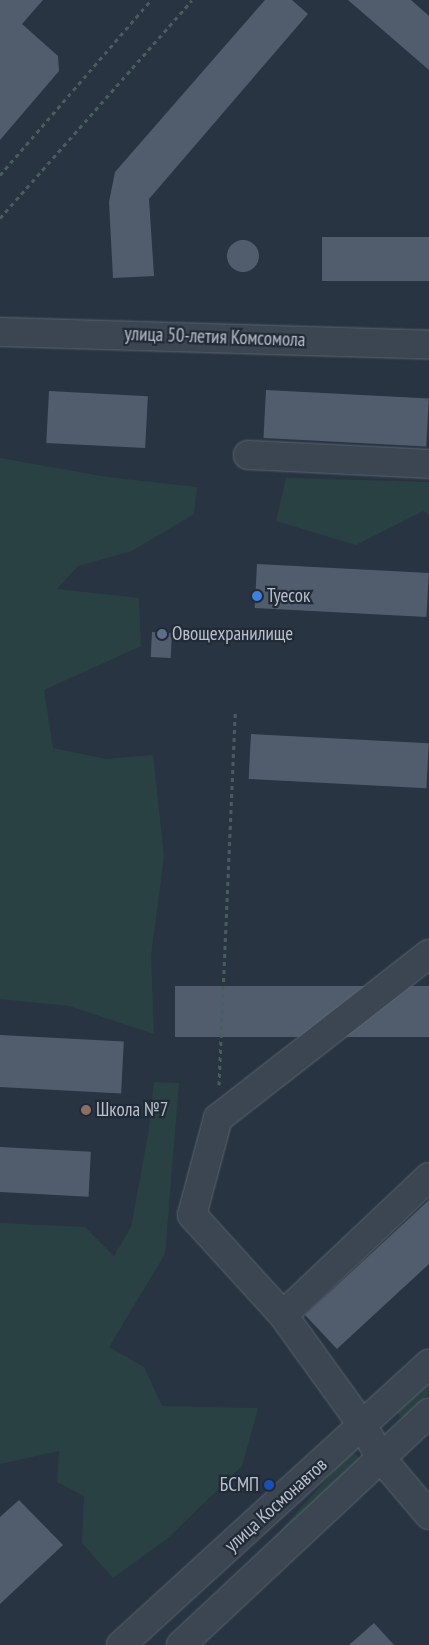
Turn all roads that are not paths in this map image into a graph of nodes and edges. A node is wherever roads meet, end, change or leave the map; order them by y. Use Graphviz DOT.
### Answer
graph roads {
  1 [pos="0,332"];
  2 [pos="429,345"];
  3 [pos="248,455"];
  4 [pos="429,464"];
  5 [pos="429,954"];
  6 [pos="429,1176"];
  7 [pos="283,1316"];
  8 [pos="429,1364"];
  9 [pos="429,1413"];
  10 [pos="363,1426"];
  11 [pos="380,1457"];
  12 [pos="429,1516"];
  13 [pos="121,1645"];
  14 [pos="181,1645"];
  1 -- 2 [label="street, улица 50-летия Комсомола"];
  3 -- 4 [label="street"];
  5 -- 7 [label="street"];
  6 -- 7 [label="street"];
  7 -- 10 [label="street"];
  8 -- 10 [label="street, улица Космонавтов"];
  9 -- 11 [label="street, улица Космонавтов"];
  10 -- 11 [label="street"];
  10 -- 13 [label="street, улица Космонавтов"];
  11 -- 12 [label="street"];
  11 -- 14 [label="street, улица Космонавтов"];
}
